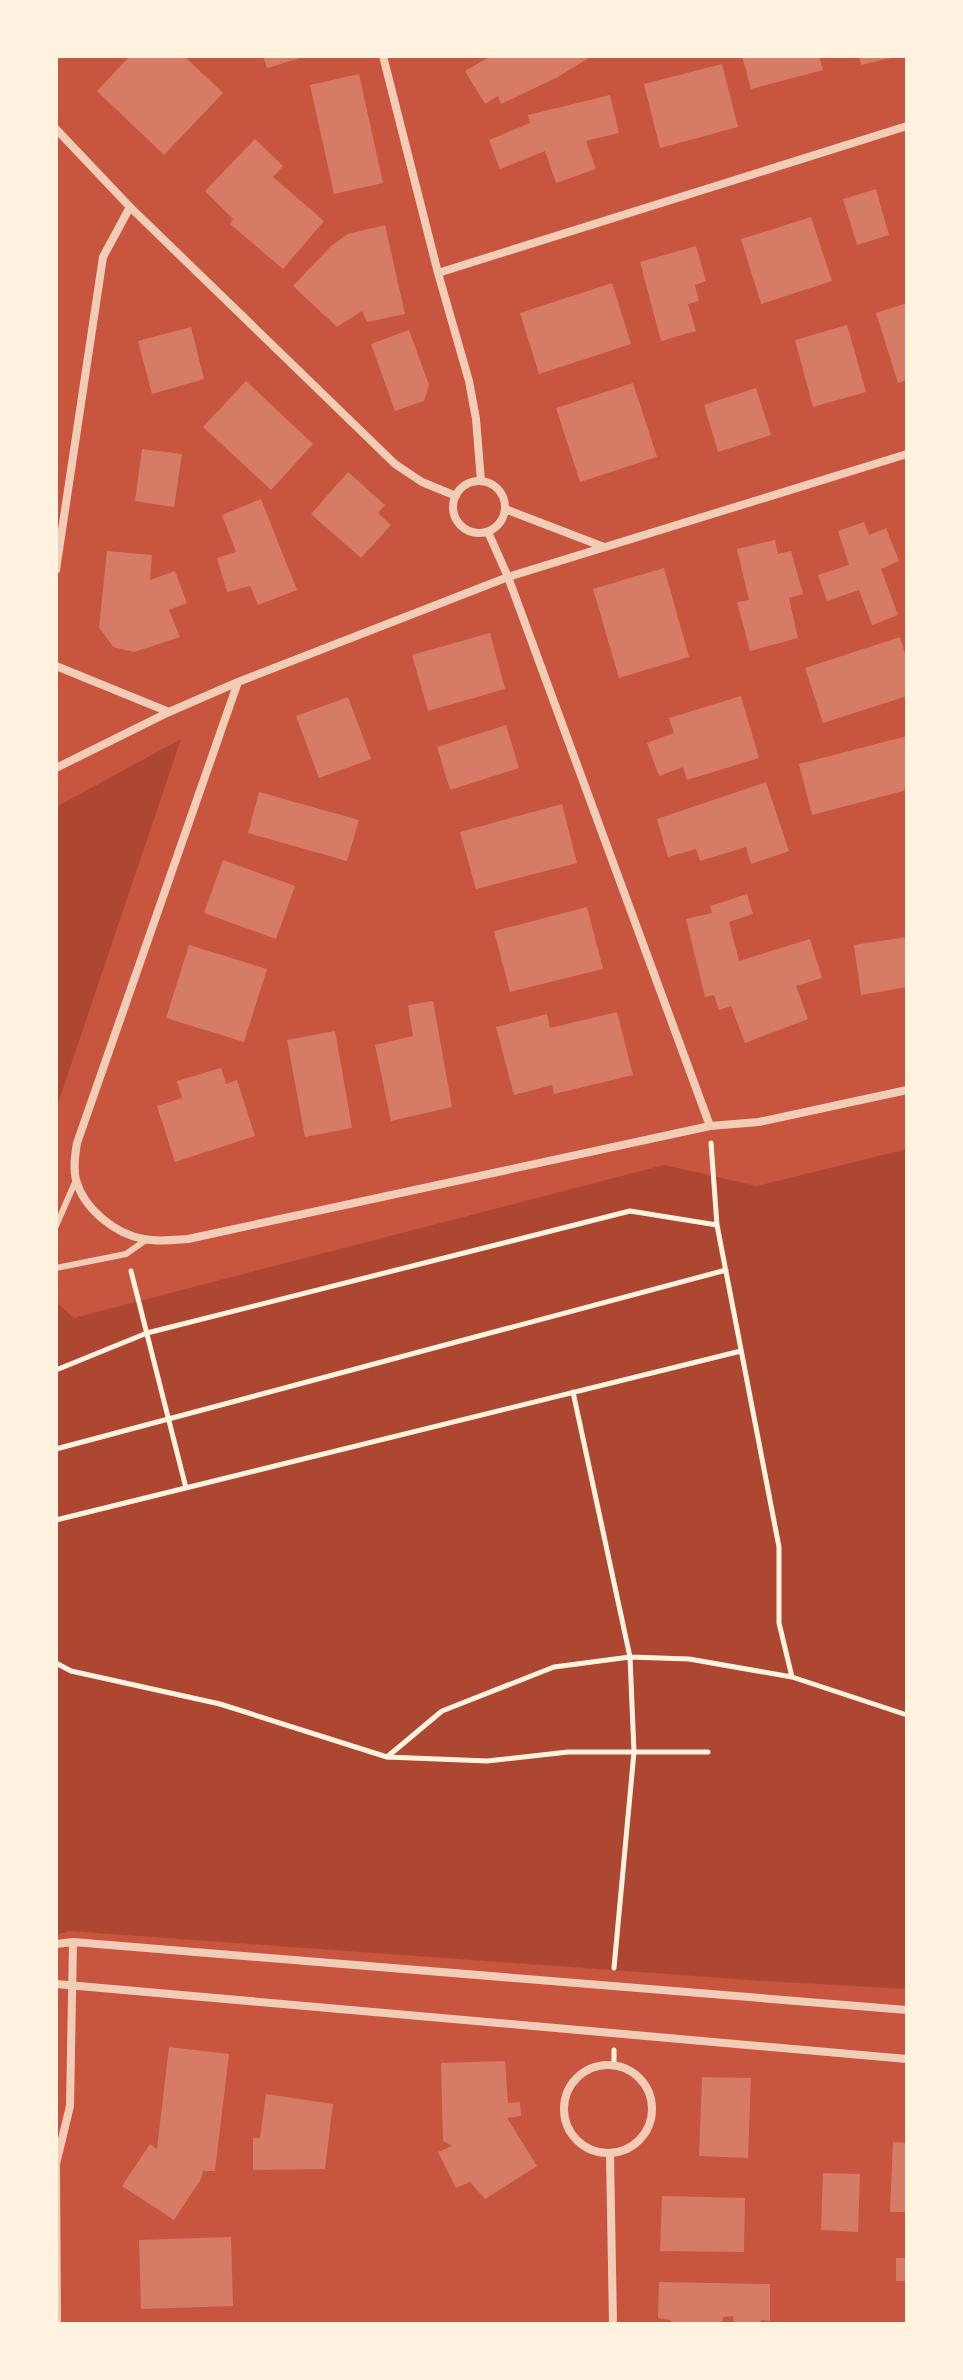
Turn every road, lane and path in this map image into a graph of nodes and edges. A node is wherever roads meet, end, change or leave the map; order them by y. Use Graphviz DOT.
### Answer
graph roads {
  1 [pos="386,58"];
  2 [pos="907,126"];
  3 [pos="56,129"];
  4 [pos="130,207"];
  5 [pos="438,273"];
  6 [pos="907,456"];
  7 [pos="481,481"];
  8 [pos="456,496"];
  9 [pos="505,509"];
  10 [pos="488,532"];
  11 [pos="604,547"];
  12 [pos="56,570"];
  13 [pos="508,577"];
  14 [pos="56,666"];
  15 [pos="238,682"];
  16 [pos="169,712"];
  17 [pos="56,768"];
  18 [pos="907,1090"];
  19 [pos="710,1126"];
  20 [pos="76,1180"];
  21 [pos="717,1225"];
  22 [pos="56,1226"];
  23 [pos="146,1240"];
  24 [pos="126,1254"];
  25 [pos="56,1268"];
  26 [pos="726,1270"];
  27 [pos="147,1333"];
  28 [pos="741,1351"];
  29 [pos="56,1370"];
  30 [pos="573,1392"];
  31 [pos="169,1419"];
  32 [pos="56,1449"];
  33 [pos="186,1488"];
  34 [pos="56,1520"];
  35 [pos="630,1657"];
  36 [pos="56,1663"];
  37 [pos="792,1677"];
  38 [pos="907,1715"];
  39 [pos="634,1752"];
  40 [pos="708,1752"];
  41 [pos="387,1757"];
  42 [pos="73,1942"];
  43 [pos="56,1944"];
  44 [pos="56,1984"];
  45 [pos="612,1984"];
  46 [pos="71,1987"];
  47 [pos="907,2010"];
  48 [pos="907,2059"];
  49 [pos="610,2154"];
  50 [pos="56,2164"];
  51 [pos="57,2324"];
  52 [pos="613,2324"];
  1 -- 5 [label="street"];
  2 -- 5 [label="street"];
  3 -- 4 [label="street"];
  4 -- 8 [label="street"];
  4 -- 12 [label="street"];
  5 -- 7 [label="street"];
  6 -- 11 [label="street"];
  7 -- 8 [label="street"];
  7 -- 9 [label="street"];
  8 -- 10 [label="street"];
  9 -- 10 [label="street"];
  9 -- 11 [label="street"];
  10 -- 13 [label="street"];
  11 -- 13 [label="street"];
  13 -- 15 [label="street"];
  13 -- 19 [label="street"];
  14 -- 16 [label="street"];
  15 -- 16 [label="street"];
  15 -- 20 [label="street"];
  16 -- 17 [label="street"];
  18 -- 19 [label="street"];
  19 -- 21 [label="path"];
  19 -- 23 [label="street"];
  20 -- 22 [label="lane"];
  20 -- 23 [label="street"];
  21 -- 26 [label="path"];
  21 -- 27 [label="path"];
  23 -- 24 [label="lane"];
  24 -- 25 [label="lane"];
  24 -- 27 [label="path"];
  26 -- 28 [label="path"];
  26 -- 31 [label="path"];
  27 -- 29 [label="path"];
  27 -- 31 [label="path"];
  28 -- 30 [label="path"];
  28 -- 37 [label="path"];
  30 -- 33 [label="path"];
  30 -- 35 [label="path"];
  31 -- 32 [label="path"];
  31 -- 33 [label="path"];
  33 -- 34 [label="path"];
  35 -- 37 [label="path"];
  35 -- 39 [label="path"];
  35 -- 41 [label="path"];
  36 -- 41 [label="path"];
  37 -- 38 [label="path"];
  39 -- 40 [label="path"];
  39 -- 41 [label="path"];
  39 -- 45 [label="path"];
  42 -- 43 [label="street"];
  42 -- 45 [label="street"];
  42 -- 46 [label="street"];
  44 -- 46 [label="street"];
  45 -- 47 [label="street"];
  46 -- 48 [label="street"];
  46 -- 50 [label="street"];
  49 -- 49 [label="street"];
  49 -- 52 [label="street"];
  50 -- 51 [label="street"];
}
